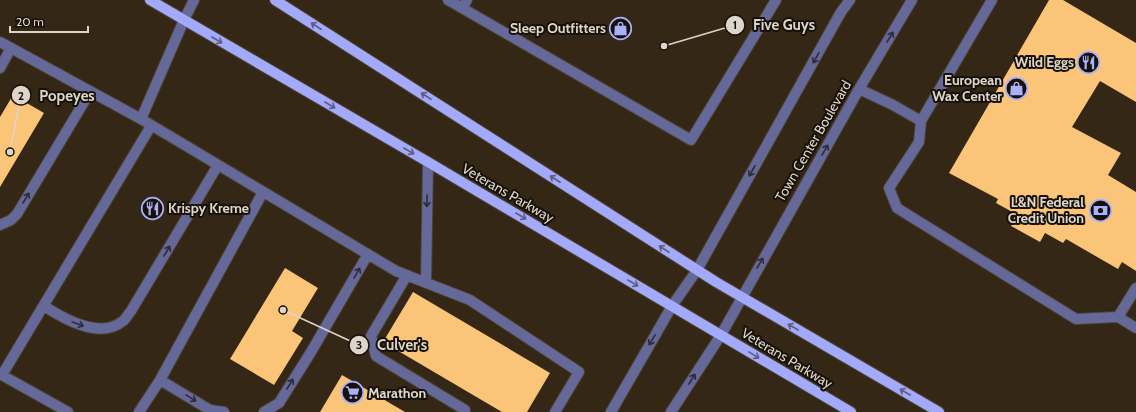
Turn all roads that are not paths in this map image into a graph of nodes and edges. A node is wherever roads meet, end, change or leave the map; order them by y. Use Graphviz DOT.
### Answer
graph roads {
  1 [pos="150,0"];
  2 [pos="194,0"];
  3 [pos="275,0"];
  4 [pos="448,0"];
  5 [pos="776,0"];
  6 [pos="850,0"];
  7 [pos="912,0"];
  8 [pos="992,0"];
  9 [pos="464,4"];
  10 [pos="184,20"];
  11 [pos="0,42"];
  12 [pos="11,48"];
  13 [pos="0,68"];
  14 [pos="859,89"];
  15 [pos="90,92"];
  16 [pos="141,119"];
  17 [pos="920,121"];
  18 [pos="152,126"];
  19 [pos="428,162"];
  20 [pos="218,165"];
  21 [pos="263,192"];
  22 [pos="0,225"];
  23 [pos="368,254"];
  24 [pos="697,270"];
  25 [pos="407,275"];
  26 [pos="426,282"];
  27 [pos="1136,288"];
  28 [pos="741,297"];
  29 [pos="44,306"];
  30 [pos="672,306"];
  31 [pos="1118,317"];
  32 [pos="1136,328"];
  33 [pos="721,335"];
  34 [pos="1,375"];
  35 [pos="160,380"];
  36 [pos="68,412"];
  37 [pos="139,412"];
  38 [pos="224,412"];
  39 [pos="264,412"];
  40 [pos="464,412"];
  41 [pos="555,412"];
  42 [pos="611,412"];
  43 [pos="671,412"];
  44 [pos="851,412"];
  45 [pos="939,412"];
  1 -- 10 [label="main road, Veterans Parkway"];
  2 -- 10 [label="street"];
  24 -- 3 [label="main road, one-way"];
  4 -- 9 [label="street"];
  5 -- 9 [label="street"];
  6 -- 24 [label="street, one-way"];
  14 -- 7 [label="street, Town Center Boulevard, one-way"];
  8 -- 17 [label="street"];
  10 -- 16 [label="street"];
  10 -- 19 [label="main road, Veterans Parkway, one-way"];
  11 -- 12 [label="street"];
  12 -- 13 [label="street"];
  12 -- 15 [label="street"];
  14 -- 17 [label="street"];
  28 -- 14 [label="street, Town Center Boulevard, one-way"];
  15 -- 16 [label="street"];
  22 -- 15 [label="street, one-way"];
  16 -- 18 [label="street"];
  17 -- 31 [label="street"];
  18 -- 20 [label="street"];
  18 -- 29 [label="street"];
  19 -- 26 [label="street, one-way"];
  19 -- 30 [label="main road, Veterans Parkway, one-way"];
  20 -- 21 [label="street"];
  29 -- 20 [label="street, one-way"];
  21 -- 23 [label="street"];
  21 -- 35 [label="street"];
  23 -- 25 [label="street"];
  39 -- 23 [label="street, one-way"];
  24 -- 28 [label="main road"];
  24 -- 30 [label="street"];
  25 -- 26 [label="street"];
  25 -- 40 [label="street"];
  26 -- 41 [label="street"];
  27 -- 31 [label="street"];
  28 -- 33 [label="street, Town Center Boulevard"];
  45 -- 28 [label="main road, one-way"];
  29 -- 34 [label="street"];
  30 -- 33 [label="main road, Veterans Parkway"];
  30 -- 42 [label="street, one-way"];
  31 -- 32 [label="street"];
  43 -- 33 [label="street, one-way"];
  33 -- 44 [label="main road, Veterans Parkway, one-way"];
  34 -- 36 [label="street"];
  35 -- 37 [label="street"];
  35 -- 38 [label="street, one-way"];
}
